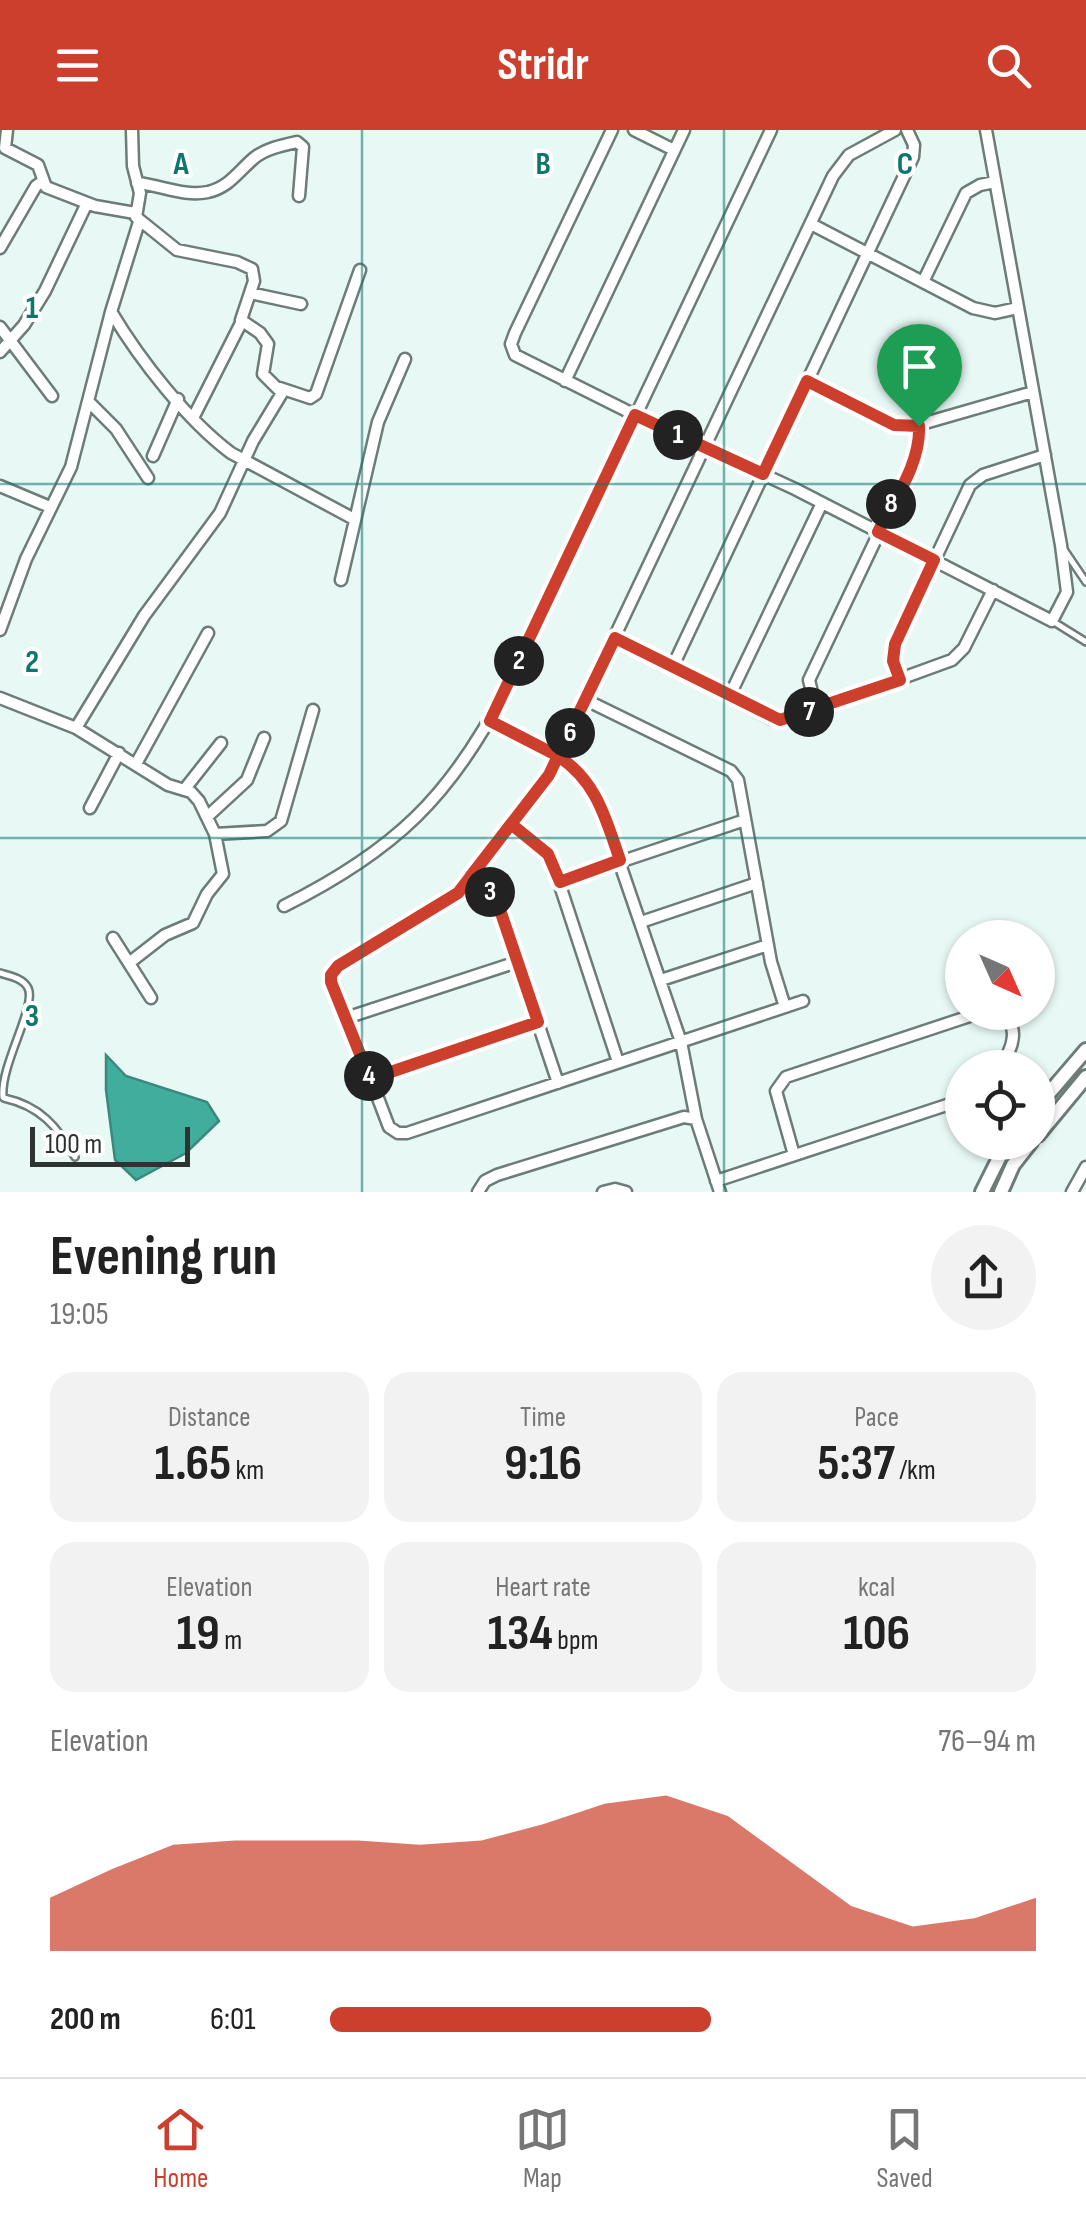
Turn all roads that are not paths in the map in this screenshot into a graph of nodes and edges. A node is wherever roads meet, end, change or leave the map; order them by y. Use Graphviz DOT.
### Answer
graph roads {
  1 [pos="7,130"];
  2 [pos="132,130"];
  3 [pos="612,130"];
  4 [pos="634,130"];
  5 [pos="684,130"];
  6 [pos="771,130"];
  7 [pos="895,130"];
  8 [pos="907,130"];
  9 [pos="986,130"];
  10 [pos="674,150"];
  11 [pos="42,181"];
  12 [pos="995,182"];
  13 [pos="136,183"];
  14 [pos="299,196"];
  15 [pos="87,203"];
  16 [pos="137,217"];
  17 [pos="810,224"];
  18 [pos="0,248"];
  19 [pos="868,253"];
  20 [pos="360,270"];
  21 [pos="923,282"];
  22 [pos="250,293"];
  23 [pos="301,304"];
  24 [pos="1018,308"];
  25 [pos="111,312"];
  26 [pos="242,323"];
  27 [pos="0,327"];
  28 [pos="10,340"];
  29 [pos="0,352"];
  30 [pos="405,359"];
  31 [pos="565,381"];
  32 [pos="807,381"];
  33 [pos="280,388"];
  34 [pos="1033,392"];
  35 [pos="52,396"];
  36 [pos="178,399"];
  37 [pos="89,402"];
  38 [pos="635,415"];
  39 [pos="193,418"];
  40 [pos="919,426"];
  41 [pos="706,448"];
  42 [pos="1045,455"];
  43 [pos="152,456"];
  44 [pos="245,459"];
  45 [pos="763,474"];
  46 [pos="148,478"];
  47 [pos="0,486"];
  48 [pos="822,503"];
  49 [pos="50,507"];
  50 [pos="354,519"];
  51 [pos="878,532"];
  52 [pos="1061,546"];
  53 [pos="934,560"];
  54 [pos="341,580"];
  55 [pos="1086,582"];
  56 [pos="993,590"];
  57 [pos="1052,620"];
  58 [pos="0,630"];
  59 [pos="208,633"];
  60 [pos="615,638"];
  61 [pos="1086,642"];
  62 [pos="672,668"];
  63 [pos="900,680"];
  64 [pos="728,696"];
  65 [pos="0,698"];
  66 [pos="586,700"];
  67 [pos="816,709"];
  68 [pos="313,710"];
  69 [pos="490,721"];
  70 [pos="76,728"];
  71 [pos="264,738"];
  72 [pos="221,743"];
  73 [pos="119,753"];
  74 [pos="558,756"];
  75 [pos="136,764"];
  76 [pos="184,790"];
  77 [pos="90,808"];
  78 [pos="208,816"];
  79 [pos="745,820"];
  80 [pos="511,824"];
  81 [pos="214,834"];
  82 [pos="620,860"];
  83 [pos="470,877"];
  84 [pos="560,882"];
  85 [pos="757,883"];
  86 [pos="284,906"];
  87 [pos="641,922"];
  88 [pos="113,938"];
  89 [pos="768,946"];
  90 [pos="517,962"];
  91 [pos="129,963"];
  92 [pos="0,972"];
  93 [pos="661,980"];
  94 [pos="151,998"];
  95 [pos="803,1001"];
  96 [pos="785,1007"];
  97 [pos="346,1018"];
  98 [pos="538,1022"];
  99 [pos="945,1025"];
  100 [pos="681,1042"];
  101 [pos="1086,1050"];
  102 [pos="618,1062"];
  103 [pos="1086,1077"];
  104 [pos="370,1079"];
  105 [pos="558,1083"];
  106 [pos="1055,1086"];
  107 [pos="1,1098"];
  108 [pos="945,1106"];
  109 [pos="1055,1114"];
  110 [pos="696,1119"];
  111 [pos="794,1155"];
  112 [pos="76,1157"];
  113 [pos="999,1160"];
  114 [pos="1018,1160"];
  115 [pos="1086,1167"];
  116 [pos="718,1187"];
  117 [pos="478,1192"];
  118 [pos="603,1192"];
  119 [pos="626,1192"];
  120 [pos="982,1192"];
  121 [pos="1001,1192"];
  122 [pos="1072,1192"];
  1 -- 11 [label="street"];
  2 -- 13 [label="street"];
  3 -- 31 [label="street"];
  4 -- 10 [label="street"];
  5 -- 10 [label="street"];
  6 -- 38 [label="street"];
  7 -- 17 [label="street"];
  8 -- 19 [label="street"];
  9 -- 12 [label="street"];
  10 -- 31 [label="street"];
  11 -- 15 [label="street"];
  11 -- 18 [label="street"];
  12 -- 21 [label="street"];
  12 -- 24 [label="street"];
  13 -- 14 [label="street"];
  13 -- 16 [label="street"];
  15 -- 16 [label="street"];
  15 -- 28 [label="street"];
  16 -- 22 [label="street"];
  16 -- 25 [label="street"];
  17 -- 19 [label="street"];
  17 -- 41 [label="street"];
  19 -- 21 [label="street"];
  19 -- 32 [label="street"];
  20 -- 33 [label="street"];
  21 -- 24 [label="street"];
  22 -- 23 [label="street"];
  22 -- 26 [label="street"];
  24 -- 34 [label="street"];
  25 -- 36 [label="street"];
  25 -- 37 [label="street"];
  26 -- 33 [label="street"];
  26 -- 39 [label="street"];
  27 -- 28 [label="street"];
  28 -- 29 [label="street"];
  28 -- 35 [label="street"];
  30 -- 50 [label="street"];
  31 -- 38 [label="street"];
  32 -- 40 [label="street"];
  32 -- 45 [label="street"];
  33 -- 44 [label="street"];
  34 -- 40 [label="street"];
  34 -- 42 [label="street"];
  36 -- 39 [label="street"];
  36 -- 43 [label="street"];
  37 -- 46 [label="street"];
  37 -- 49 [label="street"];
  38 -- 41 [label="street"];
  38 -- 69 [label="street"];
  39 -- 44 [label="street"];
  40 -- 51 [label="street"];
  41 -- 45 [label="street"];
  41 -- 60 [label="street"];
  42 -- 52 [label="street"];
  42 -- 53 [label="street"];
  44 -- 50 [label="street"];
  44 -- 70 [label="street"];
  45 -- 48 [label="street"];
  45 -- 62 [label="street"];
  47 -- 49 [label="street"];
  48 -- 51 [label="street"];
  48 -- 64 [label="street"];
  49 -- 58 [label="street"];
  50 -- 54 [label="street"];
  51 -- 53 [label="street"];
  51 -- 67 [label="street"];
  52 -- 55 [label="lane"];
  52 -- 57 [label="street"];
  53 -- 56 [label="street"];
  53 -- 63 [label="street"];
  56 -- 57 [label="street"];
  56 -- 63 [label="street"];
  57 -- 61 [label="lane"];
  59 -- 75 [label="street"];
  60 -- 62 [label="street"];
  60 -- 66 [label="street"];
  62 -- 64 [label="street"];
  63 -- 67 [label="street"];
  64 -- 67 [label="street"];
  65 -- 70 [label="street"];
  66 -- 74 [label="street"];
  66 -- 79 [label="street"];
  68 -- 81 [label="street"];
  69 -- 74 [label="street"];
  69 -- 86 [label="street"];
  70 -- 73 [label="street"];
  71 -- 78 [label="street"];
  72 -- 76 [label="street"];
  73 -- 75 [label="street"];
  73 -- 77 [label="street"];
  74 -- 80 [label="street"];
  74 -- 82 [label="street"];
  75 -- 76 [label="street"];
  76 -- 78 [label="street"];
  78 -- 81 [label="street"];
  79 -- 82 [label="street"];
  79 -- 85 [label="street"];
  80 -- 83 [label="street"];
  80 -- 84 [label="street"];
  81 -- 91 [label="street"];
  82 -- 84 [label="street"];
  82 -- 87 [label="street"];
  83 -- 90 [label="street"];
  83 -- 97 [label="street"];
  84 -- 102 [label="street"];
  85 -- 87 [label="street"];
  85 -- 89 [label="street"];
  87 -- 93 [label="street"];
  88 -- 91 [label="street"];
  89 -- 93 [label="street"];
  89 -- 96 [label="street"];
  90 -- 97 [label="street"];
  90 -- 98 [label="street"];
  91 -- 94 [label="street"];
  92 -- 107 [label="lane"];
  93 -- 100 [label="street"];
  95 -- 96 [label="street"];
  96 -- 100 [label="street"];
  97 -- 104 [label="street"];
  98 -- 104 [label="street"];
  98 -- 105 [label="street"];
  99 -- 111 [label="street"];
  100 -- 102 [label="street"];
  100 -- 110 [label="street"];
  101 -- 106 [label="street"];
  102 -- 105 [label="street"];
  103 -- 109 [label="street"];
  104 -- 105 [label="street"];
  107 -- 112 [label="lane"];
  108 -- 111 [label="street"];
  110 -- 116 [label="street"];
  110 -- 117 [label="street"];
  111 -- 116 [label="street"];
  113 -- 120 [label="street"];
  114 -- 121 [label="street"];
  115 -- 122 [label="street"];
  118 -- 119 [label="street"];
}
